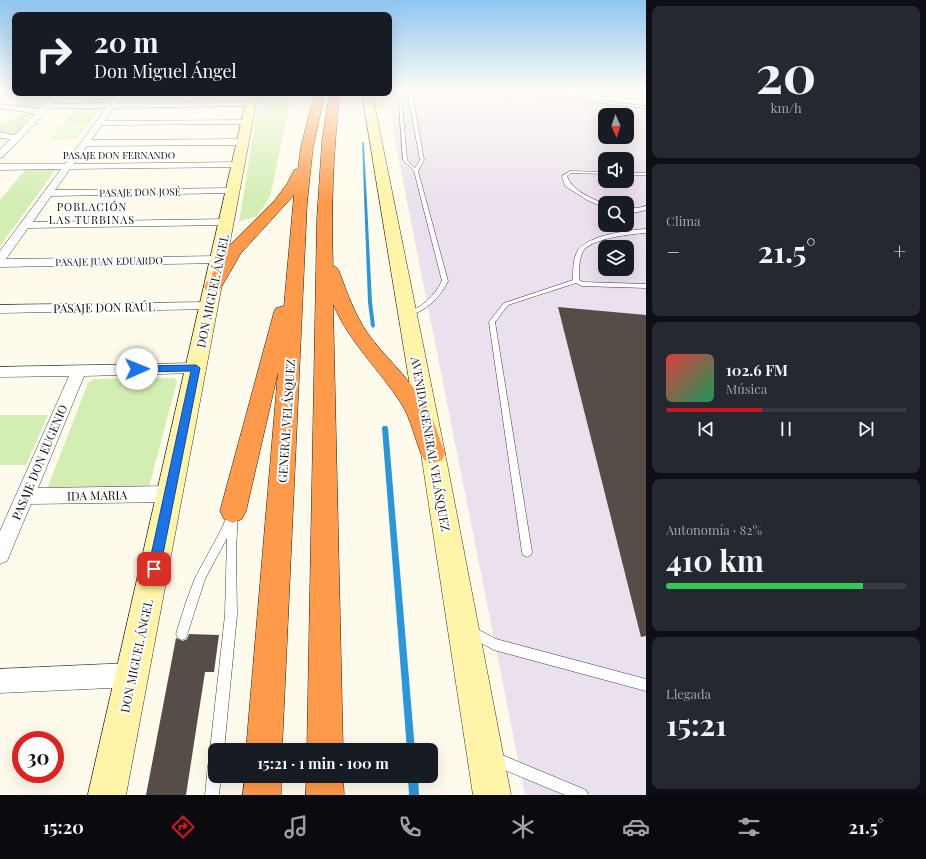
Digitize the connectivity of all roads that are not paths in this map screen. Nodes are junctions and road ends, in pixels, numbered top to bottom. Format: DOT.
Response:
graph roads {
  1 [pos="26,128"];
  2 [pos="95,128"];
  3 [pos="246,128"];
  4 [pos="312,128"];
  5 [pos="329,128"];
  6 [pos="374,128"];
  7 [pos="402,128"];
  8 [pos="416,128"];
  9 [pos="0,135"];
  10 [pos="16,138"];
  11 [pos="243,142"];
  12 [pos="84,143"];
  13 [pos="307,147"];
  14 [pos="0,155"];
  15 [pos="238,165"];
  16 [pos="67,166"];
  17 [pos="0,167"];
  18 [pos="416,171"];
  19 [pos="598,173"];
  20 [pos="634,174"];
  21 [pos="646,174"];
  22 [pos="232,191"];
  23 [pos="48,193"];
  24 [pos="598,203"];
  25 [pos="646,208"];
  26 [pos="634,210"];
  27 [pos="226,222"];
  28 [pos="25,225"];
  29 [pos="646,231"];
  30 [pos="324,256"];
  31 [pos="0,259"];
  32 [pos="218,260"];
  33 [pos="0,263"];
  34 [pos="294,281"];
  35 [pos="576,281"];
  36 [pos="646,286"];
  37 [pos="211,296"];
  38 [pos="0,309"];
  39 [pos="408,314"];
  40 [pos="196,368"];
  41 [pos="79,370"];
  42 [pos="0,372"];
  43 [pos="433,453"];
  44 [pos="170,494"];
  45 [pos="25,496"];
  46 [pos="233,511"];
  47 [pos="527,552"];
  48 [pos="0,554"];
  49 [pos="462,627"];
  50 [pos="182,634"];
  51 [pos="132,675"];
  52 [pos="0,680"];
  53 [pos="646,685"];
  54 [pos="218,743"];
  55 [pos="264,743"];
  56 [pos="325,743"];
  57 [pos="485,755"];
  58 [pos="213,783"];
  59 [pos="263,783"];
  60 [pos="325,783"];
  61 [pos="107,795"];
  62 [pos="212,795"];
  63 [pos="262,795"];
  64 [pos="325,795"];
  65 [pos="492,795"];
  66 [pos="581,795"];
  1 -- 10 [label="street"];
  2 -- 12 [label="street"];
  3 -- 11 [label="main road, DON MIGUEL ÁNGEL"];
  4 -- 13 [label="highway, GENERAL VELÁSQUEZ"];
  5 -- 30 [label="highway"];
  6 -- 39 [label="main road, AVENIDA GENERAL VELÁSQUEZ"];
  7 -- 18 [label="lane"];
  8 -- 18 [label="lane"];
  9 -- 10 [label="street"];
  10 -- 14 [label="street"];
  11 -- 12 [label="street"];
  11 -- 15 [label="main road, DON MIGUEL ÁNGEL"];
  12 -- 16 [label="street"];
  13 -- 34 [label="highway, GENERAL VELÁSQUEZ"];
  13 -- 37 [label="highway"];
  15 -- 16 [label="street, PASAJE DON FERNANDO"];
  15 -- 22 [label="main road, DON MIGUEL ÁNGEL"];
  16 -- 17 [label="street, PASAJE DON FERNANDO"];
  16 -- 23 [label="street"];
  18 -- 39 [label="lane"];
  19 -- 24 [label="lane"];
  20 -- 21 [label="lane"];
  22 -- 23 [label="street, PASAJE DON JOSÉ"];
  22 -- 27 [label="main road, DON MIGUEL ÁNGEL"];
  23 -- 28 [label="street"];
  25 -- 26 [label="lane"];
  27 -- 28 [label="street"];
  27 -- 32 [label="main road, DON MIGUEL ÁNGEL"];
  28 -- 31 [label="street"];
  29 -- 35 [label="lane"];
  30 -- 43 [label="highway"];
  30 -- 56 [label="highway"];
  32 -- 33 [label="street, PASAJE JUAN EDUARDO"];
  32 -- 37 [label="main road, DON MIGUEL ÁNGEL"];
  34 -- 46 [label="highway"];
  34 -- 55 [label="highway, GENERAL VELÁSQUEZ"];
  35 -- 36 [label="lane"];
  35 -- 47 [label="lane"];
  37 -- 38 [label="street, PASAJE DON RAÚL"];
  37 -- 40 [label="main road, DON MIGUEL ÁNGEL"];
  39 -- 43 [label="main road, AVENIDA GENERAL VELÁSQUEZ"];
  40 -- 41 [label="street"];
  40 -- 44 [label="main road, DON MIGUEL ÁNGEL"];
  41 -- 42 [label="street"];
  41 -- 45 [label="street, PASAJE DON EUGENIO"];
  43 -- 49 [label="main road, AVENIDA GENERAL VELÁSQUEZ"];
  44 -- 45 [label="street, IDA MARIA"];
  44 -- 51 [label="main road, DON MIGUEL ÁNGEL"];
  45 -- 48 [label="street, PASAJE DON EUGENIO"];
  46 -- 50 [label="lane"];
  46 -- 54 [label="lane"];
  49 -- 53 [label="lane"];
  49 -- 57 [label="main road, AVENIDA GENERAL VELÁSQUEZ"];
  51 -- 52 [label="street"];
  51 -- 61 [label="main road, DON MIGUEL ÁNGEL"];
  57 -- 65 [label="main road, AVENIDA GENERAL VELÁSQUEZ"];
  57 -- 66 [label="lane"];
  58 -- 62 [label="lane"];
  59 -- 63 [label="highway"];
  60 -- 64 [label="highway"];
}
